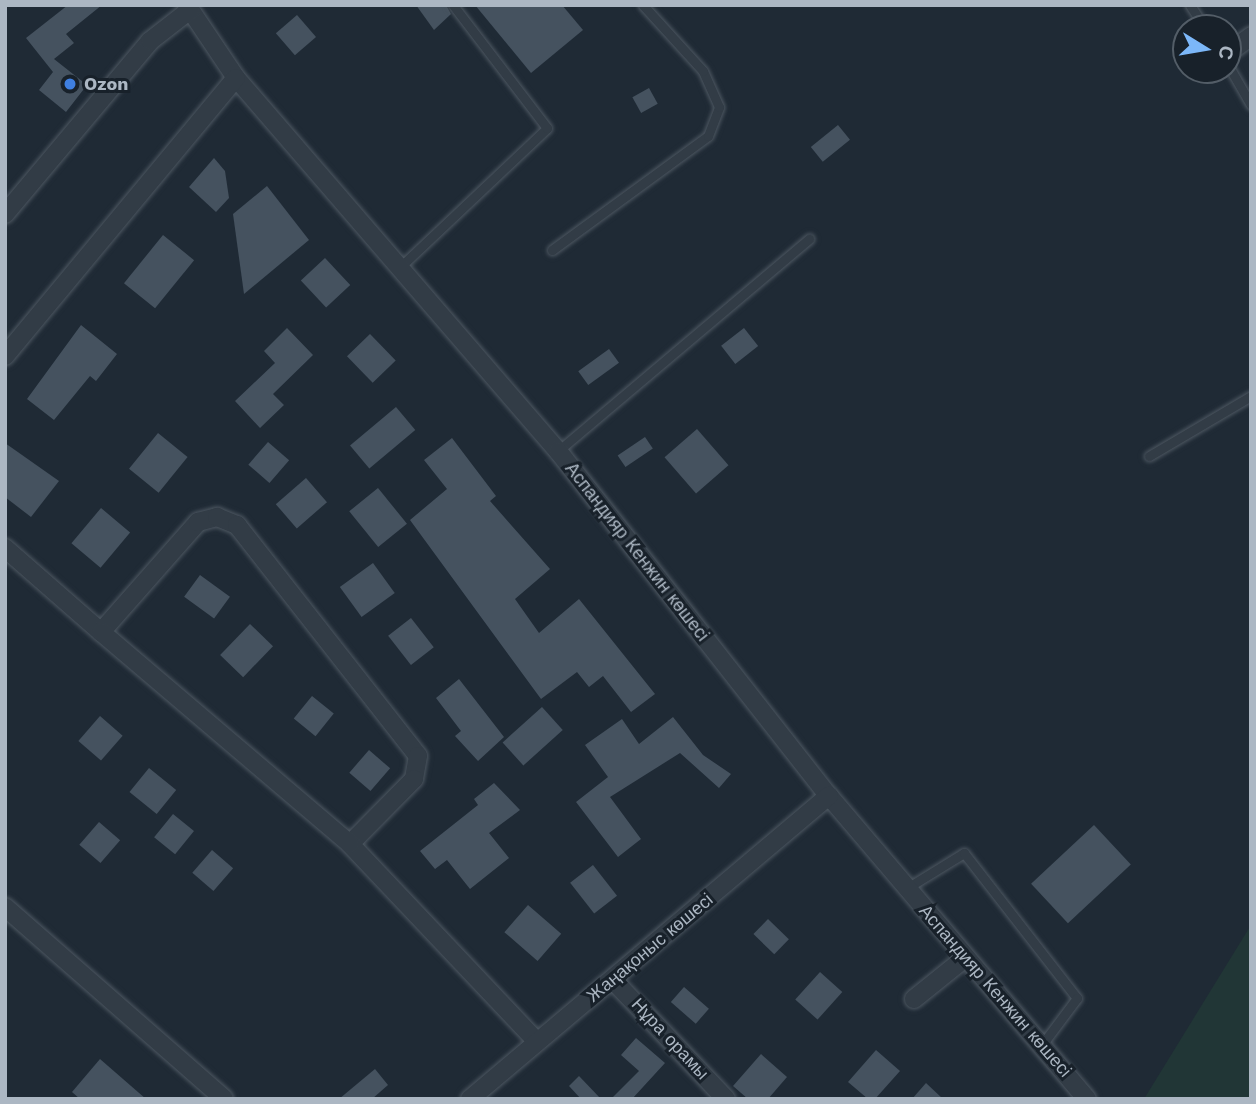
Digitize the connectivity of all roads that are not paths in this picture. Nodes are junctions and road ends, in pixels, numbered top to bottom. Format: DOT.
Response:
graph roads {
  1 [pos="453,5"];
  2 [pos="643,5"];
  3 [pos="188,8"];
  4 [pos="236,78"];
  5 [pos="1239,84"];
  6 [pos="1251,105"];
  7 [pos="5,214"];
  8 [pos="809,239"];
  9 [pos="552,250"];
  10 [pos="397,270"];
  11 [pos="5,356"];
  12 [pos="1251,396"];
  13 [pos="558,451"];
  14 [pos="1149,456"];
  15 [pos="5,548"];
  16 [pos="101,632"];
  17 [pos="829,796"];
  18 [pos="350,844"];
  19 [pos="906,888"];
  20 [pos="5,907"];
  21 [pos="965,958"];
  22 [pos="613,980"];
  23 [pos="914,999"];
  24 [pos="537,1042"];
  25 [pos="1041,1046"];
  26 [pos="224,1099"];
  27 [pos="470,1099"];
  28 [pos="726,1099"];
  29 [pos="1087,1099"];
  1 -- 10 [label="lane"];
  2 -- 9 [label="lane"];
  3 -- 4 [label="street, Аспандияр Кенжин көшесі"];
  3 -- 7 [label="street"];
  4 -- 10 [label="street, Аспандияр Кенжин көшесі"];
  4 -- 11 [label="street"];
  5 -- 6 [label="lane"];
  8 -- 13 [label="lane"];
  10 -- 13 [label="street, Аспандияр Кенжин көшесі"];
  12 -- 14 [label="lane"];
  13 -- 17 [label="street, Аспандияр Кенжин көшесі"];
  15 -- 16 [label="street"];
  16 -- 18 [label="street"];
  16 -- 18 [label="street"];
  17 -- 19 [label="street, Аспандияр Кенжин көшесі"];
  17 -- 22 [label="street, Жаңақоныс көшесі"];
  18 -- 24 [label="street"];
  19 -- 21 [label="street, Аспандияр Кенжин көшесі"];
  19 -- 25 [label="lane"];
  20 -- 26 [label="street"];
  21 -- 23 [label="street"];
  21 -- 25 [label="street, Аспандияр Кенжин көшесі"];
  22 -- 24 [label="street, Жаңақоныс көшесі"];
  22 -- 28 [label="street, Нұра орамы"];
  24 -- 27 [label="street, Жаңақоныс көшесі"];
  25 -- 29 [label="street, Аспандияр Кенжин көшесі"];
}
